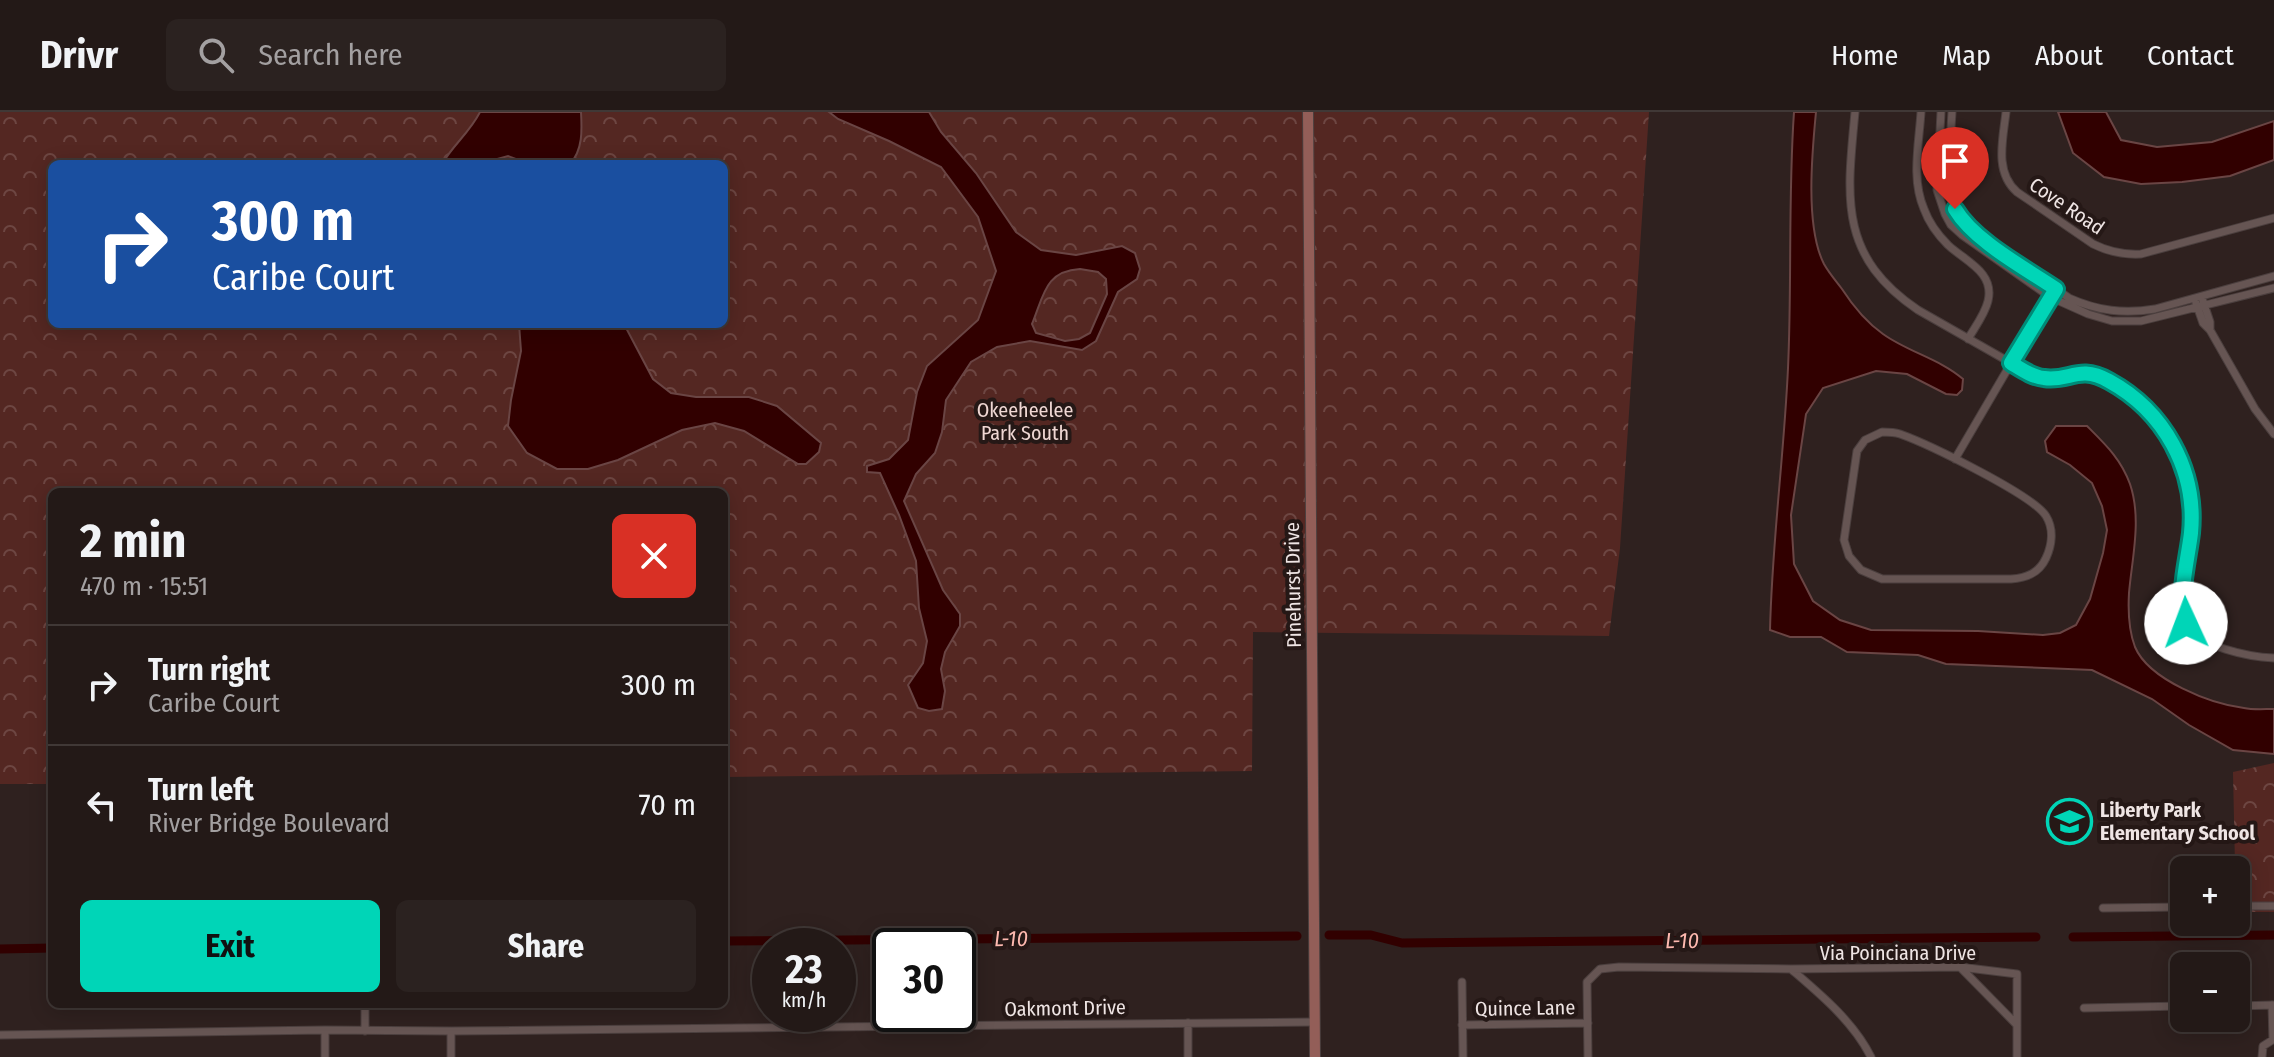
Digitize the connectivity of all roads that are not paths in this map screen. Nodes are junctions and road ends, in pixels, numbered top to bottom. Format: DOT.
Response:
graph roads {
  1 [pos="1308,112"];
  2 [pos="1855,112"];
  3 [pos="1921,112"];
  4 [pos="1941,112"];
  5 [pos="1952,112"];
  6 [pos="2006,112"];
  7 [pos="2274,218"];
  8 [pos="2274,276"];
  9 [pos="2274,288"];
  10 [pos="2053,293"];
  11 [pos="2199,301"];
  12 [pos="1968,339"];
  13 [pos="2011,363"];
  14 [pos="2274,434"];
  15 [pos="1955,459"];
  16 [pos="2274,658"];
  17 [pos="2250,906"];
  18 [pos="2274,906"];
  19 [pos="2170,907"];
  20 [pos="2103,908"];
  21 [pos="1960,967"];
  22 [pos="1791,969"];
  23 [pos="1462,982"];
  24 [pos="2273,1005"];
  25 [pos="2170,1006"];
  26 [pos="2250,1006"];
  27 [pos="365,1008"];
  28 [pos="2084,1008"];
  29 [pos="1314,1022"];
  30 [pos="1188,1023"];
  31 [pos="1588,1023"];
  32 [pos="1462,1025"];
  33 [pos="2018,1026"];
  34 [pos="325,1030"];
  35 [pos="365,1031"];
  36 [pos="451,1031"];
  37 [pos="0,1035"];
  38 [pos="2274,1040"];
  39 [pos="325,1057"];
  40 [pos="451,1057"];
  41 [pos="1188,1057"];
  42 [pos="1315,1057"];
  43 [pos="1463,1057"];
  44 [pos="1588,1057"];
  45 [pos="1871,1057"];
  46 [pos="2017,1057"];
  47 [pos="2262,1057"];
  1 -- 29 [label="street, Pinehurst Drive"];
  2 -- 12 [label="street"];
  3 -- 12 [label="street"];
  4 -- 10 [label="street"];
  5 -- 10 [label="street"];
  6 -- 7 [label="street, Cove Road"];
  8 -- 11 [label="street"];
  9 -- 11 [label="street"];
  10 -- 11 [label="street"];
  10 -- 13 [label="street"];
  11 -- 14 [label="street"];
  12 -- 13 [label="street"];
  13 -- 15 [label="street"];
  13 -- 16 [label="street"];
  15 -- 15 [label="street"];
  17 -- 18 [label="street"];
  19 -- 20 [label="street"];
  21 -- 22 [label="street, Via Poinciana Drive"];
  21 -- 33 [label="street"];
  21 -- 33 [label="street, Via Poinciana Drive"];
  22 -- 31 [label="street, Via Poinciana Drive"];
  22 -- 45 [label="street, Via Poinciana Drive"];
  23 -- 32 [label="street"];
  24 -- 26 [label="street"];
  24 -- 38 [label="street"];
  25 -- 28 [label="street"];
  27 -- 35 [label="street"];
  29 -- 30 [label="street, Oakmont Drive"];
  29 -- 42 [label="street, Pinehurst Drive"];
  30 -- 36 [label="street, Oakmont Drive"];
  30 -- 41 [label="street"];
  31 -- 32 [label="street, Quince Lane"];
  31 -- 44 [label="street, Via Poinciana Drive"];
  32 -- 43 [label="street"];
  33 -- 46 [label="street, Via Poinciana Drive"];
  34 -- 35 [label="street, Oakmont Drive"];
  34 -- 37 [label="street, Oakmont Drive"];
  34 -- 39 [label="street"];
  35 -- 36 [label="street, Oakmont Drive"];
  36 -- 40 [label="street"];
  38 -- 47 [label="street"];
}
